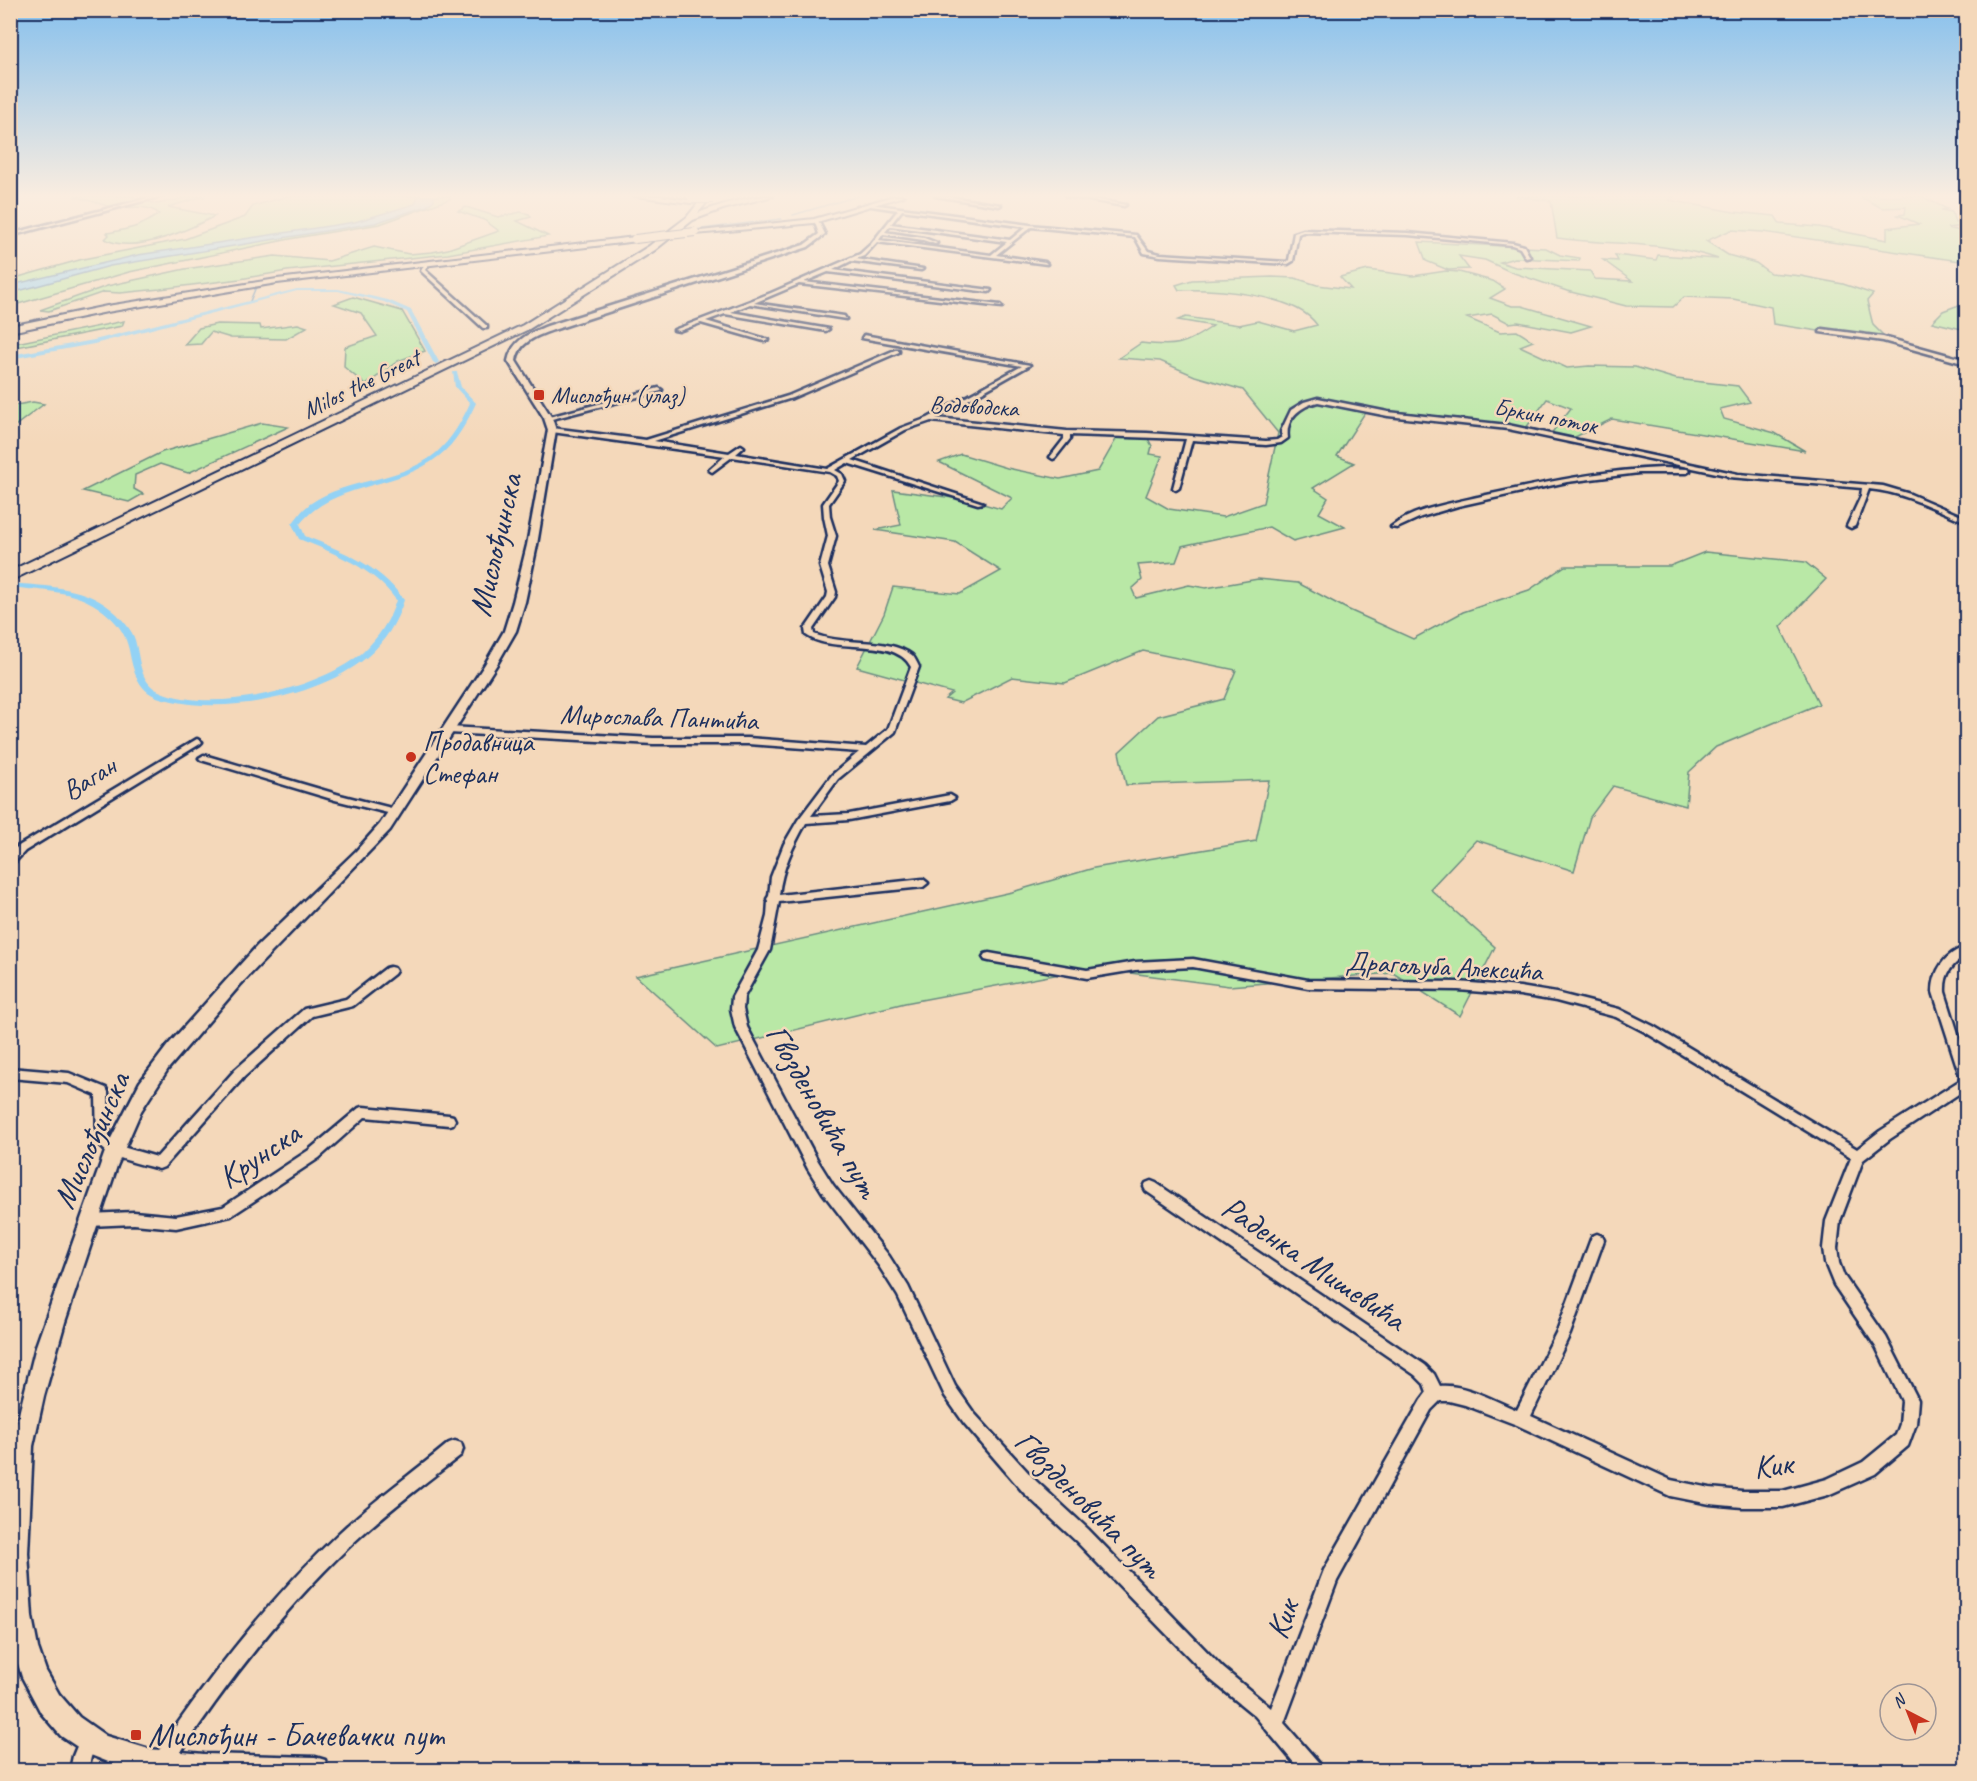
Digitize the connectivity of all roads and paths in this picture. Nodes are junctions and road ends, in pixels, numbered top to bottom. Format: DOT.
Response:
graph roads {
  1 [pos="301,279"];
  2 [pos="437,279"];
  3 [pos="595,279"];
  4 [pos="605,279"];
  5 [pos="705,279"];
  6 [pos="806,279"];
  7 [pos="896,279"];
  8 [pos="798,283"];
  9 [pos="989,291"];
  10 [pos="748,303"];
  11 [pos="1000,306"];
  12 [pos="724,312"];
  13 [pos="843,318"];
  14 [pos="700,321"];
  15 [pos="485,327"];
  16 [pos="10,329"];
  17 [pos="826,329"];
  18 [pos="677,330"];
  19 [pos="1822,332"];
  20 [pos="864,337"];
  21 [pos="766,340"];
  22 [pos="897,351"];
  23 [pos="1966,362"];
  24 [pos="659,390"];
  25 [pos="1348,406"];
  26 [pos="930,419"];
  27 [pos="550,424"];
  28 [pos="1067,434"];
  29 [pos="1190,438"];
  30 [pos="646,442"];
  31 [pos="741,447"];
  32 [pos="729,455"];
  33 [pos="1053,457"];
  34 [pos="847,461"];
  35 [pos="712,470"];
  36 [pos="831,470"];
  37 [pos="1736,475"];
  38 [pos="1866,486"];
  39 [pos="1176,488"];
  40 [pos="980,503"];
  41 [pos="1966,520"];
  42 [pos="1395,526"];
  43 [pos="1851,526"];
  44 [pos="10,568"];
  45 [pos="10,577"];
  46 [pos="449,730"];
  47 [pos="197,741"];
  48 [pos="867,750"];
  49 [pos="204,758"];
  50 [pos="950,798"];
  51 [pos="396,812"];
  52 [pos="803,820"];
  53 [pos="10,861"];
  54 [pos="923,883"];
  55 [pos="772,899"];
  56 [pos="1966,951"];
  57 [pos="989,957"];
  58 [pos="390,971"];
  59 [pos="10,1073"];
  60 [pos="449,1120"];
  61 [pos="115,1150"];
  62 [pos="1858,1156"];
  63 [pos="1151,1187"];
  64 [pos="89,1220"];
  65 [pos="1597,1240"];
  66 [pos="1436,1394"];
  67 [pos="1521,1419"];
  68 [pos="455,1449"];
  69 [pos="1275,1724"];
  70 [pos="89,1740"];
  71 [pos="161,1763"];
  72 [pos="79,1770"];
  73 [pos="315,1770"];
  74 [pos="1312,1770"];
  1 -- 16 [label="main road"];
  2 -- 15 [label="street"];
  3 -- 44 [label="highway, Milos the Great"];
  4 -- 45 [label="highway, Milos the Great"];
  5 -- 27 [label="main road"];
  6 -- 8 [label="street"];
  7 -- 9 [label="street"];
  8 -- 10 [label="street"];
  8 -- 11 [label="street"];
  10 -- 12 [label="street"];
  10 -- 13 [label="street"];
  12 -- 14 [label="street"];
  12 -- 17 [label="street"];
  14 -- 18 [label="street"];
  14 -- 21 [label="street"];
  19 -- 23 [label="street"];
  20 -- 26 [label="street"];
  22 -- 30 [label="street"];
  24 -- 27 [label="street"];
  25 -- 29 [label="street, Водоводска"];
  25 -- 37 [label="street, Бркин поток"];
  26 -- 28 [label="street, Водоводска"];
  26 -- 34 [label="street, Водоводска"];
  27 -- 30 [label="street"];
  27 -- 46 [label="main road, Мислођинска"];
  28 -- 29 [label="street, Водоводска"];
  28 -- 33 [label="street"];
  29 -- 39 [label="street"];
  30 -- 32 [label="street"];
  31 -- 32 [label="street"];
  32 -- 35 [label="street"];
  32 -- 36 [label="street"];
  34 -- 36 [label="street, Водоводска"];
  34 -- 40 [label="street"];
  36 -- 48 [label="street, Гвозденовића пут"];
  37 -- 38 [label="street, Бркин поток"];
  37 -- 42 [label="street, Бркин поток"];
  38 -- 41 [label="street, Бркин поток"];
  38 -- 43 [label="street"];
  46 -- 48 [label="street, Мирослава Пантића"];
  46 -- 51 [label="main road, Мислођинска"];
  47 -- 53 [label="street, Ваган"];
  48 -- 52 [label="street, Гвозденовића пут"];
  49 -- 51 [label="street"];
  50 -- 52 [label="street"];
  51 -- 61 [label="main road, Мислођинска"];
  52 -- 55 [label="street, Гвозденовића пут"];
  54 -- 55 [label="street"];
  55 -- 69 [label="street, Гвозденовића пут"];
  56 -- 62 [label="street"];
  57 -- 62 [label="street, Драгољуба Алексића"];
  58 -- 61 [label="street"];
  59 -- 61 [label="street"];
  60 -- 64 [label="street, Крунска"];
  61 -- 64 [label="main road, Мислођинска"];
  62 -- 67 [label="street, Кик"];
  63 -- 66 [label="street, Раденка Мишевића"];
  64 -- 70 [label="main road, Мислођинска"];
  65 -- 67 [label="street"];
  66 -- 67 [label="street, Кик"];
  66 -- 69 [label="street, Кик"];
  68 -- 71 [label="street"];
  69 -- 74 [label="street, Гвозденовића пут"];
  70 -- 71 [label="main road, Мислођинска"];
  70 -- 72 [label="street"];
  71 -- 73 [label="main road, Мислођинска"];
}
